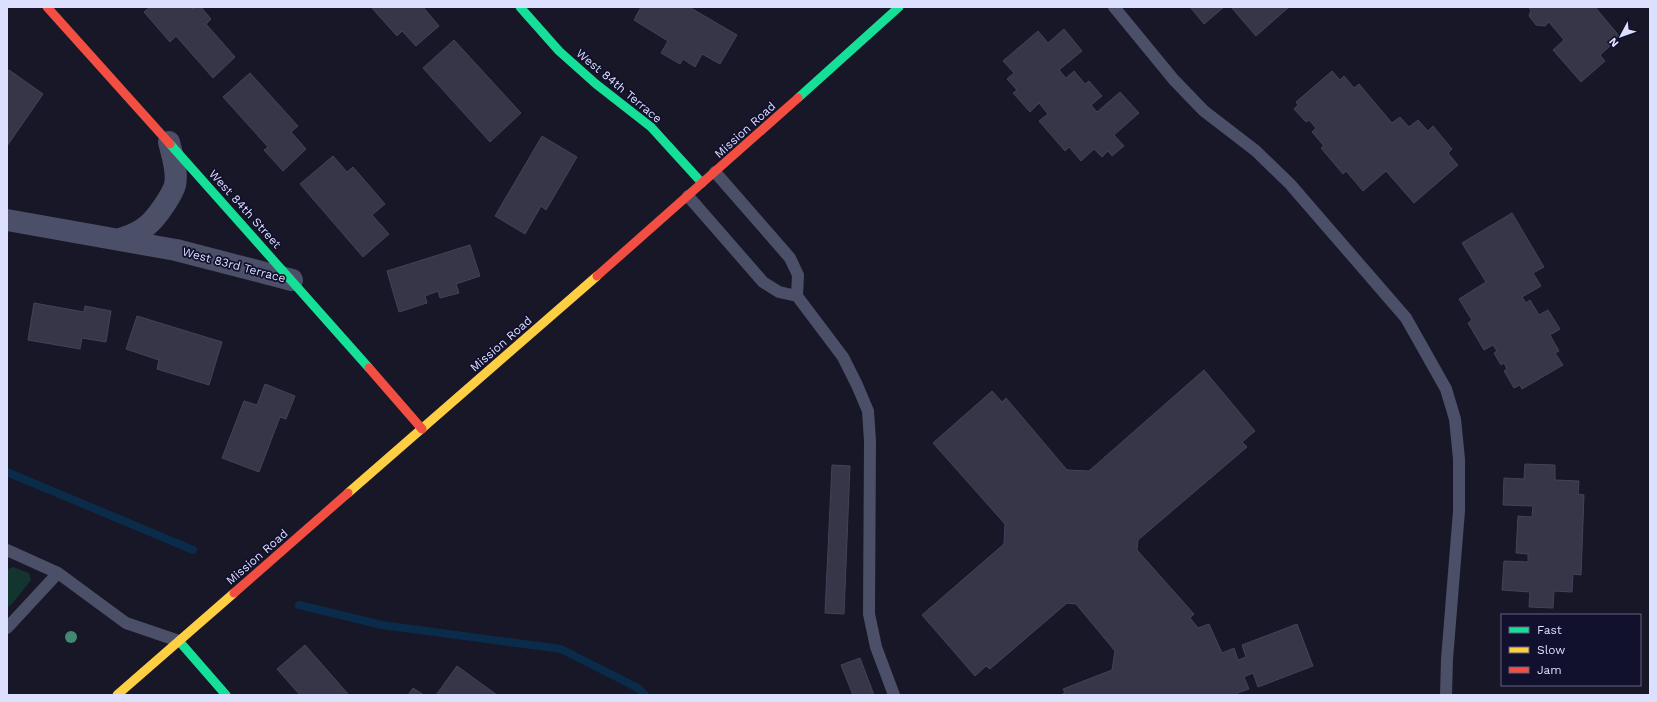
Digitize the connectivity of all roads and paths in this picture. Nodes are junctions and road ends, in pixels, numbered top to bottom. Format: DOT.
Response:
graph roads {
  1 [pos="47,7"];
  2 [pos="520,7"];
  3 [pos="899,7"];
  4 [pos="1114,7"];
  5 [pos="169,142"];
  6 [pos="715,172"];
  7 [pos="702,183"];
  8 [pos="172,194"];
  9 [pos="216,195"];
  10 [pos="688,196"];
  11 [pos="157,217"];
  12 [pos="7,220"];
  13 [pos="120,239"];
  14 [pos="176,250"];
  15 [pos="292,280"];
  16 [pos="797,296"];
  17 [pos="422,429"];
  18 [pos="7,550"];
  19 [pos="58,573"];
  20 [pos="7,628"];
  21 [pos="179,641"];
  22 [pos="117,695"];
  23 [pos="226,695"];
  24 [pos="894,695"];
  25 [pos="1446,695"];
  1 -- 5 [label="main road, West 84th Street"];
  2 -- 7 [label="main road, West 84th Terrace"];
  3 -- 6 [label="main road, Mission Road"];
  4 -- 25 [label="lane"];
  5 -- 8 [label="street, West 83rd Terrace"];
  5 -- 9 [label="main road, West 84th Street"];
  6 -- 7 [label="main road, Mission Road"];
  6 -- 16 [label="lane"];
  7 -- 10 [label="main road, Mission Road"];
  8 -- 9 [label="street"];
  8 -- 11 [label="street, West 83rd Terrace"];
  9 -- 15 [label="main road, West 84th Street"];
  10 -- 16 [label="lane"];
  10 -- 17 [label="main road, Mission Road"];
  11 -- 13 [label="street, West 83rd Terrace"];
  11 -- 14 [label="street, West 83rd Terrace"];
  12 -- 13 [label="street, West 83rd Terrace"];
  13 -- 14 [label="street, West 83rd Terrace"];
  14 -- 15 [label="street, West 83rd Terrace"];
  15 -- 17 [label="main road, West 84th Street"];
  16 -- 24 [label="lane"];
  17 -- 21 [label="main road, Mission Road"];
  18 -- 19 [label="lane"];
  19 -- 20 [label="lane"];
  19 -- 21 [label="lane"];
  21 -- 22 [label="main road, Mission Road"];
  21 -- 23 [label="main road"];
}
